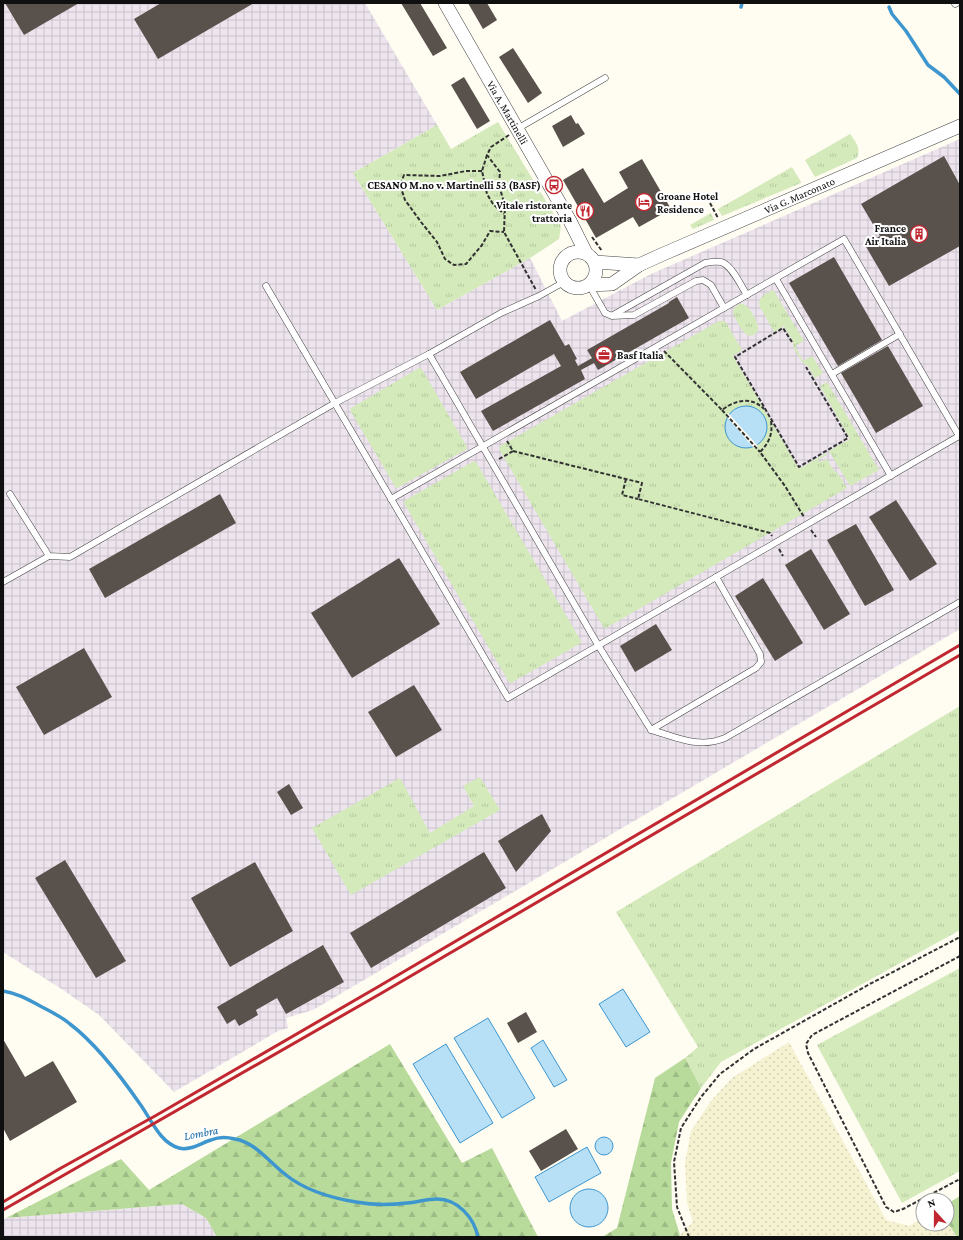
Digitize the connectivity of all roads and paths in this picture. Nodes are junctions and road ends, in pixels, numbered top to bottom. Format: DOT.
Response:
graph roads {
  1 [pos="445,3"];
  2 [pos="605,78"];
  3 [pos="960,126"];
  4 [pos="517,129"];
  5 [pos="488,155"];
  6 [pos="482,171"];
  7 [pos="504,214"];
  8 [pos="570,221"];
  9 [pos="504,232"];
  10 [pos="591,235"];
  11 [pos="570,253"];
  12 [pos="595,256"];
  13 [pos="639,265"];
  14 [pos="776,279"];
  15 [pos="564,282"];
  16 [pos="589,285"];
  17 [pos="266,286"];
  18 [pos="747,295"];
  19 [pos="539,296"];
  20 [pos="724,308"];
  21 [pos="612,316"];
  22 [pos="900,334"];
  23 [pos="792,342"];
  24 [pos="659,345"];
  25 [pos="429,354"];
  26 [pos="806,367"];
  27 [pos="832,374"];
  28 [pos="335,403"];
  29 [pos="722,410"];
  30 [pos="768,413"];
  31 [pos="503,434"];
  32 [pos="960,436"];
  33 [pos="483,446"];
  34 [pos="513,451"];
  35 [pos="760,452"];
  36 [pos="494,462"];
  37 [pos="891,476"];
  38 [pos="626,479"];
  39 [pos="10,494"];
  40 [pos="391,499"];
  41 [pos="638,499"];
  42 [pos="808,524"];
  43 [pos="816,537"];
  44 [pos="775,543"];
  45 [pos="49,556"];
  46 [pos="783,556"];
  47 [pos="716,578"];
  48 [pos="3,582"];
  49 [pos="960,602"];
  50 [pos="598,645"];
  51 [pos="651,730"];
  52 [pos="960,937"];
  53 [pos="960,956"];
  54 [pos="960,1179"];
  55 [pos="690,1237"];
  1 -- 4 [label="street, Via A. Martinelli"];
  2 -- 4 [label="lane"];
  3 -- 13 [label="street, Via G. Marconato"];
  4 -- 5 [label="path"];
  4 -- 8 [label="street, Via A. Martinelli"];
  5 -- 6 [label="path"];
  5 -- 7 [label="path"];
  6 -- 7 [label="path"];
  6 -- 9 [label="path"];
  7 -- 9 [label="path"];
  8 -- 11 [label="street, Via A. Martinelli"];
  8 -- 12 [label="street, Via A. Martinelli"];
  9 -- 19 [label="path"];
  10 -- 12 [label="path"];
  11 -- 12 [label="street"];
  11 -- 15 [label="street"];
  12 -- 13 [label="street, Via G. Marconato"];
  12 -- 16 [label="street"];
  13 -- 16 [label="street, Via G. Marconato"];
  14 -- 18 [label="lane"];
  14 -- 22 [label="lane"];
  14 -- 27 [label="lane"];
  15 -- 16 [label="street"];
  15 -- 19 [label="lane"];
  16 -- 21 [label="lane"];
  17 -- 28 [label="lane"];
  18 -- 20 [label="lane"];
  18 -- 21 [label="lane"];
  19 -- 25 [label="lane"];
  20 -- 21 [label="lane"];
  20 -- 24 [label="lane"];
  22 -- 27 [label="lane"];
  22 -- 32 [label="lane"];
  23 -- 30 [label="path"];
  24 -- 29 [label="path"];
  24 -- 31 [label="lane"];
  25 -- 28 [label="lane"];
  25 -- 33 [label="lane"];
  26 -- 30 [label="path"];
  27 -- 37 [label="lane"];
  28 -- 40 [label="lane"];
  28 -- 45 [label="lane"];
  29 -- 30 [label="path"];
  29 -- 35 [label="path"];
  30 -- 35 [label="path"];
  31 -- 33 [label="lane"];
  31 -- 34 [label="path"];
  32 -- 37 [label="lane"];
  33 -- 40 [label="lane"];
  33 -- 50 [label="lane"];
  34 -- 36 [label="path"];
  34 -- 38 [label="path"];
  35 -- 42 [label="path"];
  37 -- 42 [label="lane"];
  38 -- 41 [label="path"];
  38 -- 41 [label="path"];
  39 -- 45 [label="lane"];
  40 -- 50 [label="lane"];
  41 -- 44 [label="path"];
  42 -- 43 [label="path"];
  42 -- 44 [label="lane"];
  44 -- 46 [label="path"];
  44 -- 47 [label="lane"];
  45 -- 48 [label="lane"];
  47 -- 50 [label="lane"];
  47 -- 51 [label="lane"];
  49 -- 51 [label="lane"];
  50 -- 51 [label="lane"];
  52 -- 55 [label="path"];
  53 -- 54 [label="path"];
}
